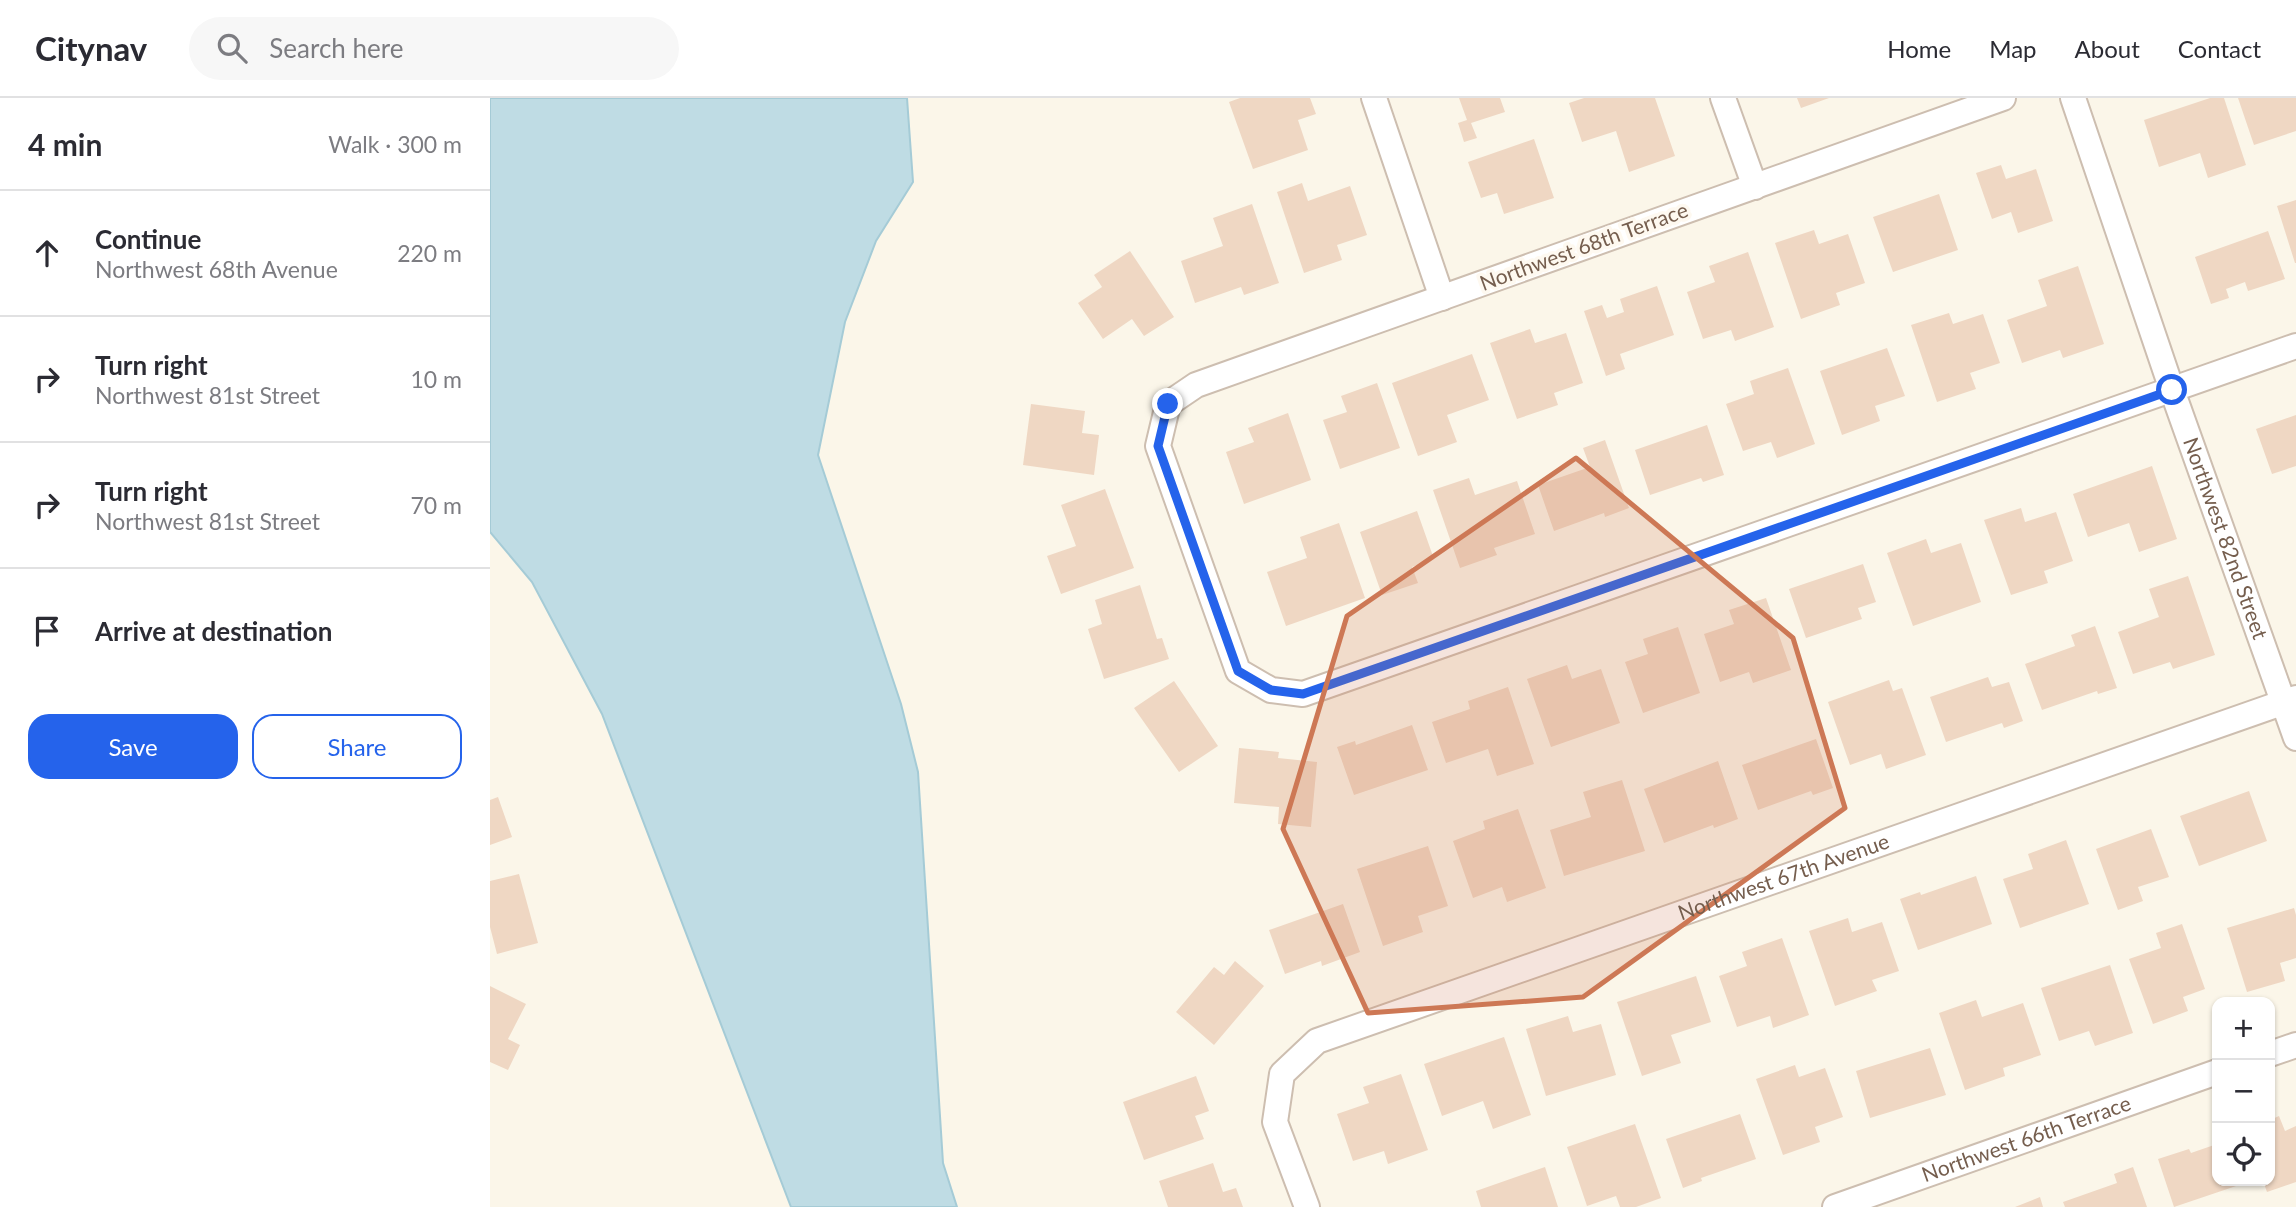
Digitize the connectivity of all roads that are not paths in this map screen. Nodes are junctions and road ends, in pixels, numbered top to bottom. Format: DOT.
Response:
graph roads {
  1 [pos="1374,98"];
  2 [pos="1723,98"];
  3 [pos="2003,98"];
  4 [pos="2073,98"];
  5 [pos="1755,187"];
  6 [pos="1442,298"];
  7 [pos="2296,346"];
  8 [pos="2172,390"];
  9 [pos="2290,700"];
  10 [pos="2296,738"];
  11 [pos="2296,1045"];
  12 [pos="2275,1052"];
  13 [pos="2212,1074"];
  14 [pos="1307,1207"];
  15 [pos="1835,1207"];
  1 -- 6 [label="street"];
  2 -- 5 [label="street"];
  3 -- 5 [label="street, Northwest 68th Terrace"];
  4 -- 8 [label="street, Northwest 82nd Street"];
  5 -- 6 [label="street, Northwest 68th Terrace"];
  6 -- 8 [label="street, Northwest 68th Terrace"];
  7 -- 8 [label="street"];
  8 -- 9 [label="street, Northwest 82nd Street"];
  9 -- 10 [label="street, Northwest 82nd Street"];
  9 -- 14 [label="street, Northwest 67th Avenue"];
  11 -- 12 [label="street"];
  13 -- 15 [label="street, Northwest 66th Terrace"];
}
